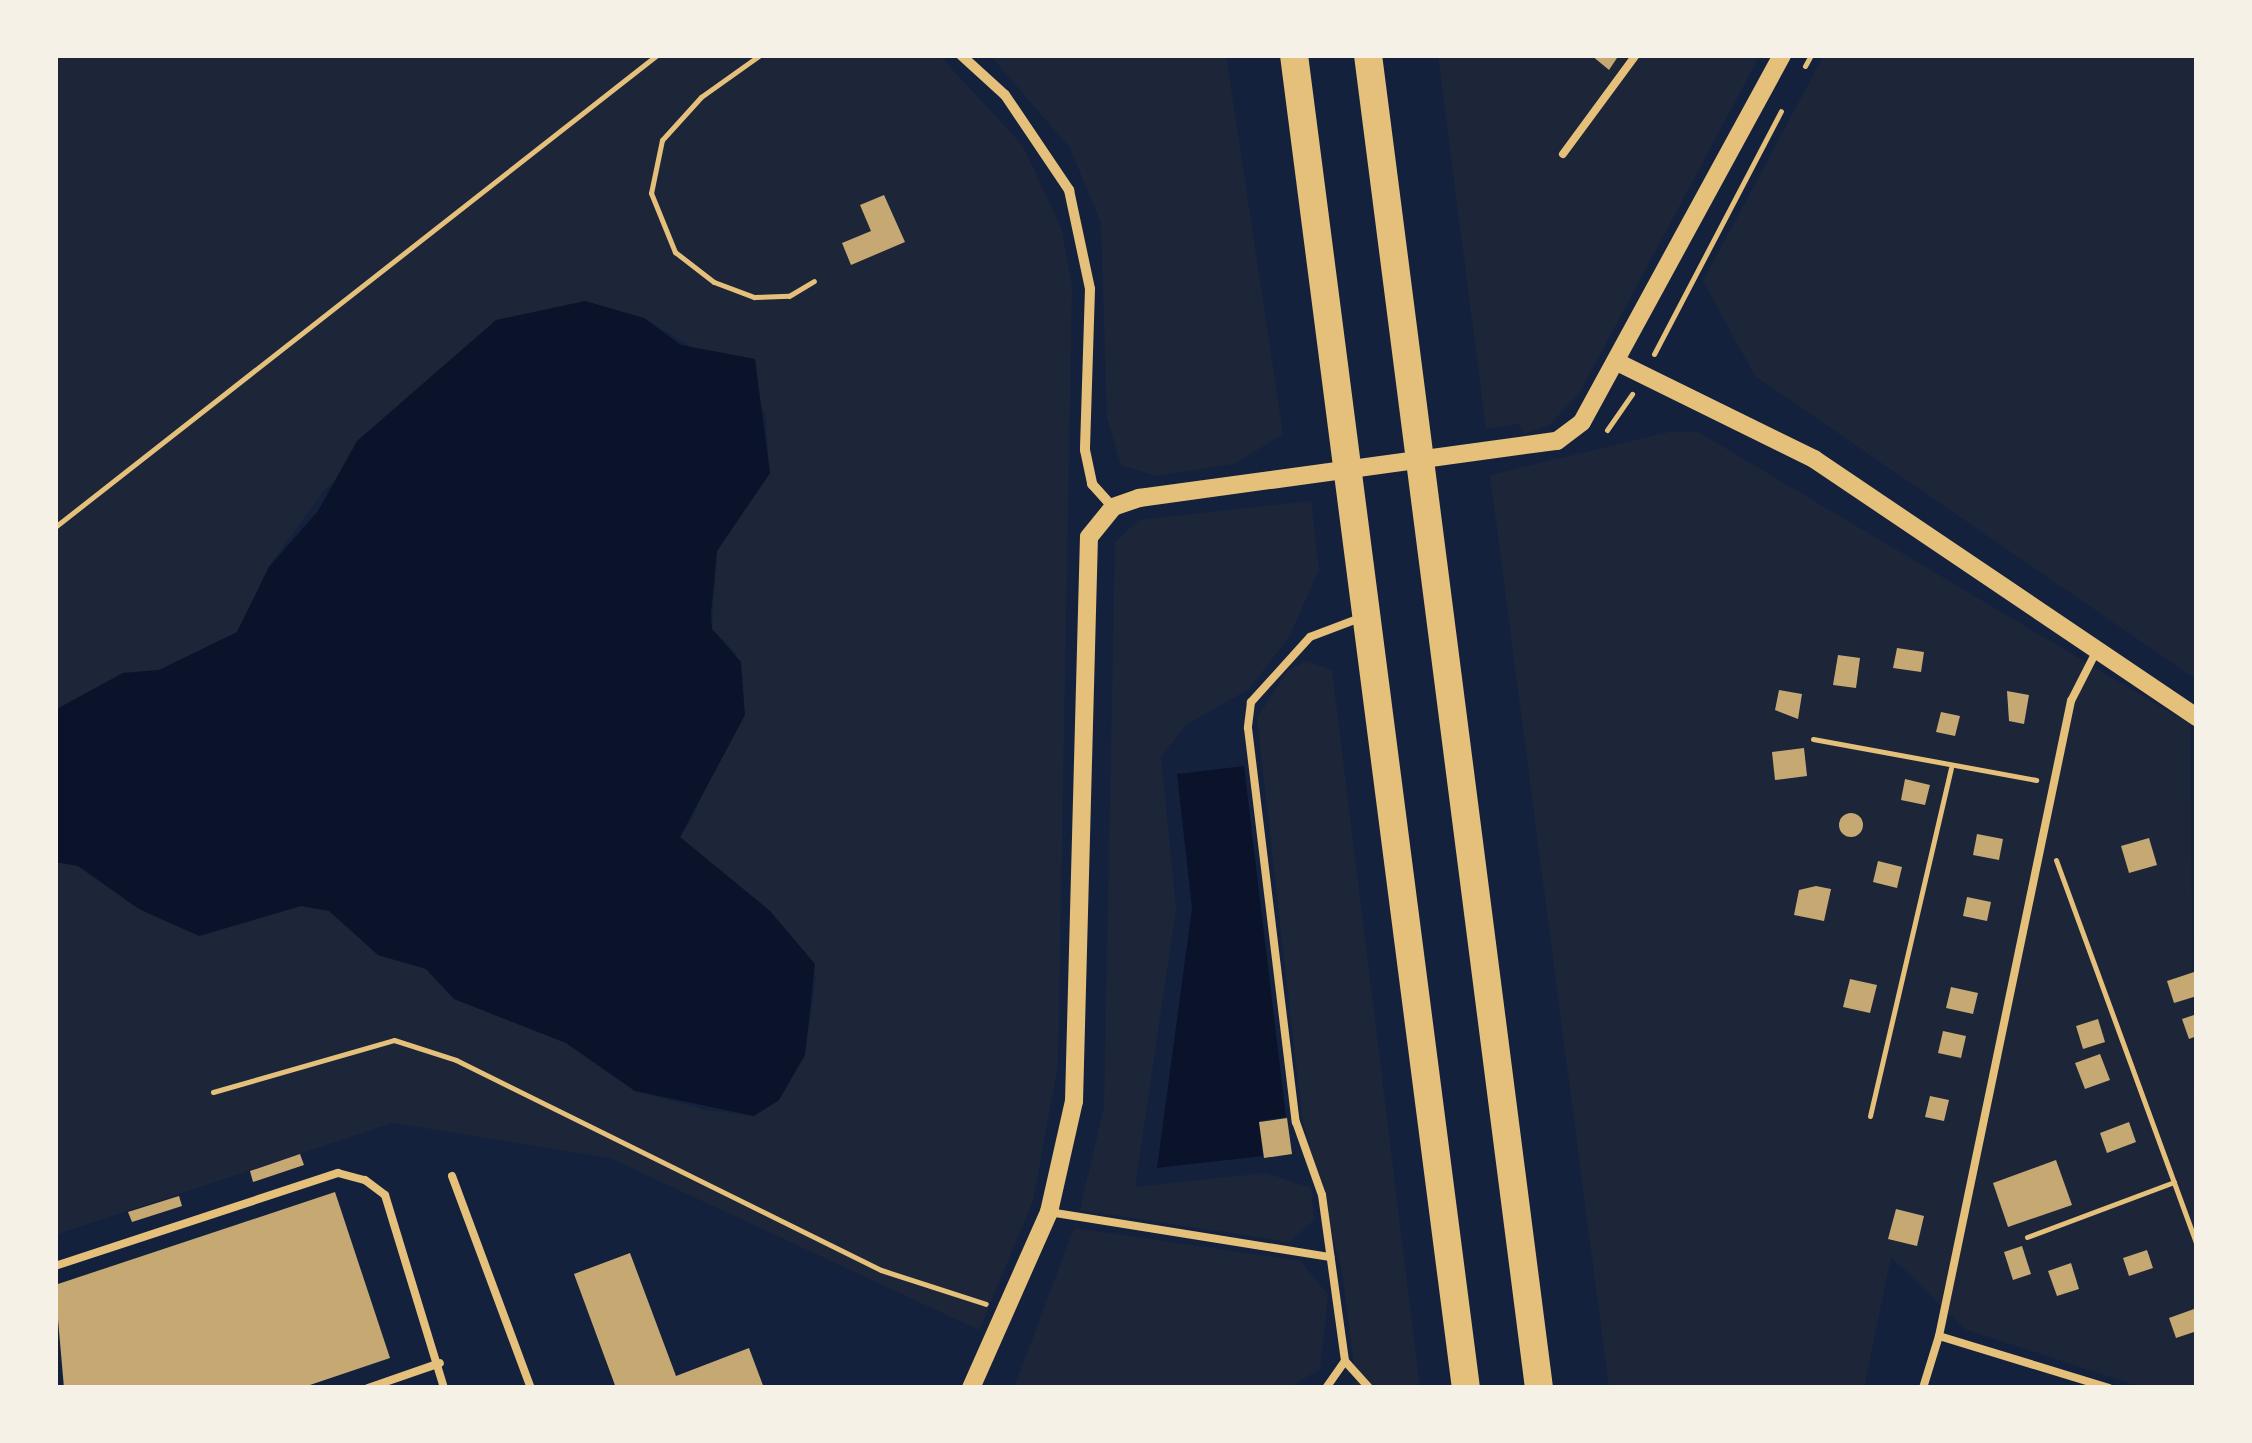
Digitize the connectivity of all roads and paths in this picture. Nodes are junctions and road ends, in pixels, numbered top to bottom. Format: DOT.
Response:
graph roads {
  1 [pos="657,55"];
  2 [pos="760,55"];
  3 [pos="961,55"];
  4 [pos="1294,55"];
  5 [pos="1368,55"];
  6 [pos="1636,55"];
  7 [pos="1782,55"];
  8 [pos="1811,55"];
  9 [pos="1802,72"];
  10 [pos="1784,106"];
  11 [pos="1563,154"];
  12 [pos="814,281"];
  13 [pos="1684,292"];
  14 [pos="1617,362"];
  15 [pos="1113,507"];
  16 [pos="55,527"];
  17 [pos="1366,615"];
  18 [pos="2099,646"];
  19 [pos="2197,717"];
  20 [pos="1813,740"];
  21 [pos="1951,768"];
  22 [pos="2054,783"];
  23 [pos="2041,842"];
  24 [pos="213,1092"];
  25 [pos="1870,1116"];
  26 [pos="452,1176"];
  27 [pos="2174,1182"];
  28 [pos="1048,1212"];
  29 [pos="2027,1237"];
  30 [pos="2197,1245"];
  31 [pos="1330,1257"];
  32 [pos="55,1266"];
  33 [pos="1008,1309"];
  34 [pos="1939,1336"];
  35 [pos="1344,1361"];
  36 [pos="440,1364"];
  37 [pos="368,1388"];
  38 [pos="444,1388"];
  39 [pos="531,1388"];
  40 [pos="971,1388"];
  41 [pos="1326,1388"];
  42 [pos="1369,1388"];
  43 [pos="1466,1388"];
  44 [pos="1539,1388"];
  45 [pos="1923,1388"];
  46 [pos="2109,1388"];
  1 -- 16 [label="path"];
  2 -- 12 [label="path"];
  3 -- 15 [label="street"];
  4 -- 17 [label="highway"];
  5 -- 44 [label="highway"];
  6 -- 11 [label="lane"];
  7 -- 14 [label="street"];
  8 -- 9 [label="path"];
  10 -- 13 [label="path"];
  14 -- 15 [label="street"];
  14 -- 18 [label="street"];
  15 -- 28 [label="street"];
  17 -- 31 [label="lane"];
  17 -- 43 [label="highway"];
  18 -- 19 [label="street"];
  18 -- 22 [label="lane"];
  20 -- 21 [label="path"];
  21 -- 22 [label="path"];
  21 -- 25 [label="path"];
  22 -- 23 [label="lane"];
  23 -- 27 [label="path"];
  23 -- 34 [label="lane"];
  24 -- 33 [label="path"];
  26 -- 39 [label="lane"];
  27 -- 29 [label="path"];
  27 -- 30 [label="path"];
  28 -- 31 [label="lane"];
  28 -- 33 [label="street"];
  31 -- 35 [label="lane"];
  32 -- 36 [label="lane"];
  33 -- 40 [label="street"];
  34 -- 45 [label="lane"];
  34 -- 46 [label="lane"];
  35 -- 41 [label="lane"];
  35 -- 42 [label="lane"];
  36 -- 37 [label="lane"];
  36 -- 38 [label="lane"];
}
